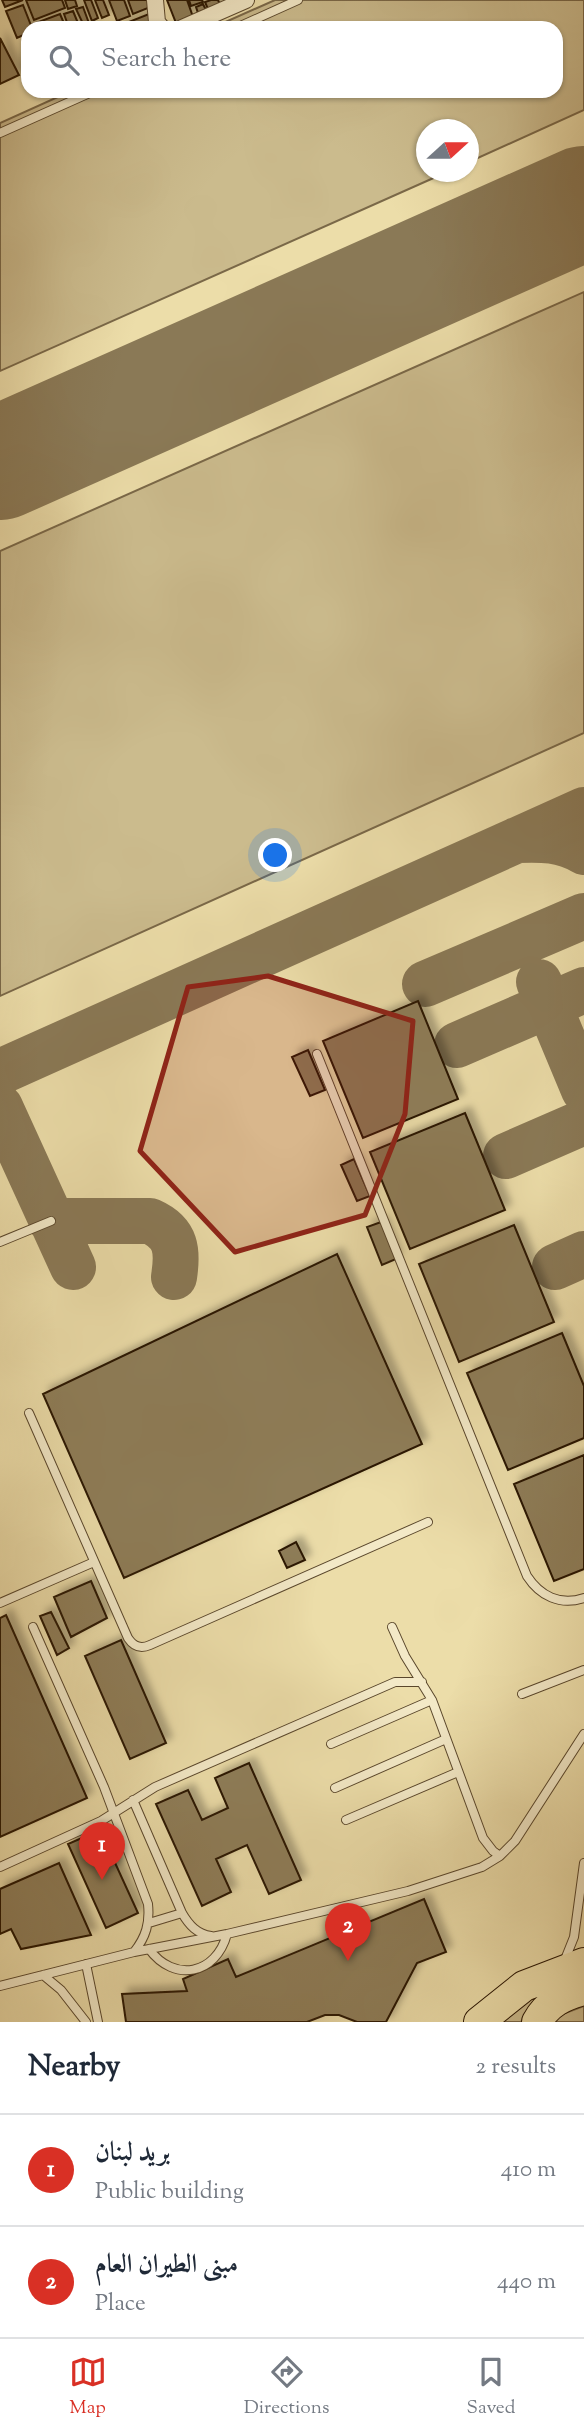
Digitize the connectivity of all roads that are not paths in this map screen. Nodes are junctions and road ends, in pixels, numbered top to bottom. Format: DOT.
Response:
graph roads {
  1 [pos="155,0"];
  2 [pos="246,0"];
  3 [pos="298,0"];
  4 [pos="157,21"];
  5 [pos="198,21"];
  6 [pos="252,21"];
  7 [pos="78,98"];
  8 [pos="0,133"];
  9 [pos="317,1054"];
  10 [pos="51,1221"];
  11 [pos="0,1242"];
  12 [pos="29,1413"];
  13 [pos="428,1522"];
  14 [pos="94,1562"];
  15 [pos="584,1598"];
  16 [pos="0,1603"];
  17 [pos="33,1627"];
  18 [pos="392,1628"];
  19 [pos="584,1670"];
  20 [pos="422,1682"];
  21 [pos="522,1695"];
  22 [pos="432,1700"];
  23 [pos="584,1734"];
  24 [pos="446,1739"];
  25 [pos="331,1744"];
  26 [pos="458,1772"];
  27 [pos="335,1788"];
  28 [pos="133,1800"];
  29 [pos="113,1815"];
  30 [pos="346,1820"];
  31 [pos="500,1856"];
  32 [pos="584,1863"];
  33 [pos="0,1867"];
  34 [pos="182,1913"];
  35 [pos="149,1923"];
  36 [pos="227,1934"];
  37 [pos="214,1936"];
  38 [pos="149,1948"];
  39 [pos="134,1952"];
  40 [pos="584,1963"];
  41 [pos="86,1964"];
  42 [pos="43,1975"];
  43 [pos="554,1975"];
  44 [pos="0,1986"];
  45 [pos="584,1990"];
  46 [pos="540,2016"];
  47 [pos="86,2022"];
  48 [pos="98,2022"];
  49 [pos="479,2022"];
  1 -- 4 [label="street"];
  2 -- 5 [label="street"];
  3 -- 6 [label="lane"];
  7 -- 8 [label="lane"];
  9 -- 15 [label="lane"];
  10 -- 11 [label="lane"];
  12 -- 14 [label="lane"];
  13 -- 14 [label="lane"];
  14 -- 16 [label="lane"];
  17 -- 29 [label="lane"];
  18 -- 20 [label="lane"];
  19 -- 21 [label="lane"];
  20 -- 22 [label="lane"];
  20 -- 28 [label="lane"];
  22 -- 24 [label="lane"];
  22 -- 25 [label="lane"];
  23 -- 31 [label="lane"];
  24 -- 26 [label="lane"];
  24 -- 27 [label="lane"];
  26 -- 30 [label="lane"];
  26 -- 31 [label="lane"];
  28 -- 29 [label="lane"];
  28 -- 34 [label="lane"];
  29 -- 33 [label="lane"];
  29 -- 35 [label="lane"];
  31 -- 36 [label="lane"];
  32 -- 43 [label="lane"];
  34 -- 35 [label="lane"];
  34 -- 37 [label="lane"];
  35 -- 39 [label="lane"];
  36 -- 37 [label="lane"];
  36 -- 38 [label="lane"];
  37 -- 38 [label="lane"];
  38 -- 39 [label="lane"];
  39 -- 41 [label="lane"];
  40 -- 43 [label="highway"];
  41 -- 42 [label="lane"];
  41 -- 48 [label="lane"];
  42 -- 44 [label="lane"];
  42 -- 47 [label="lane"];
  43 -- 49 [label="highway"];
  45 -- 46 [label="highway"];
}
